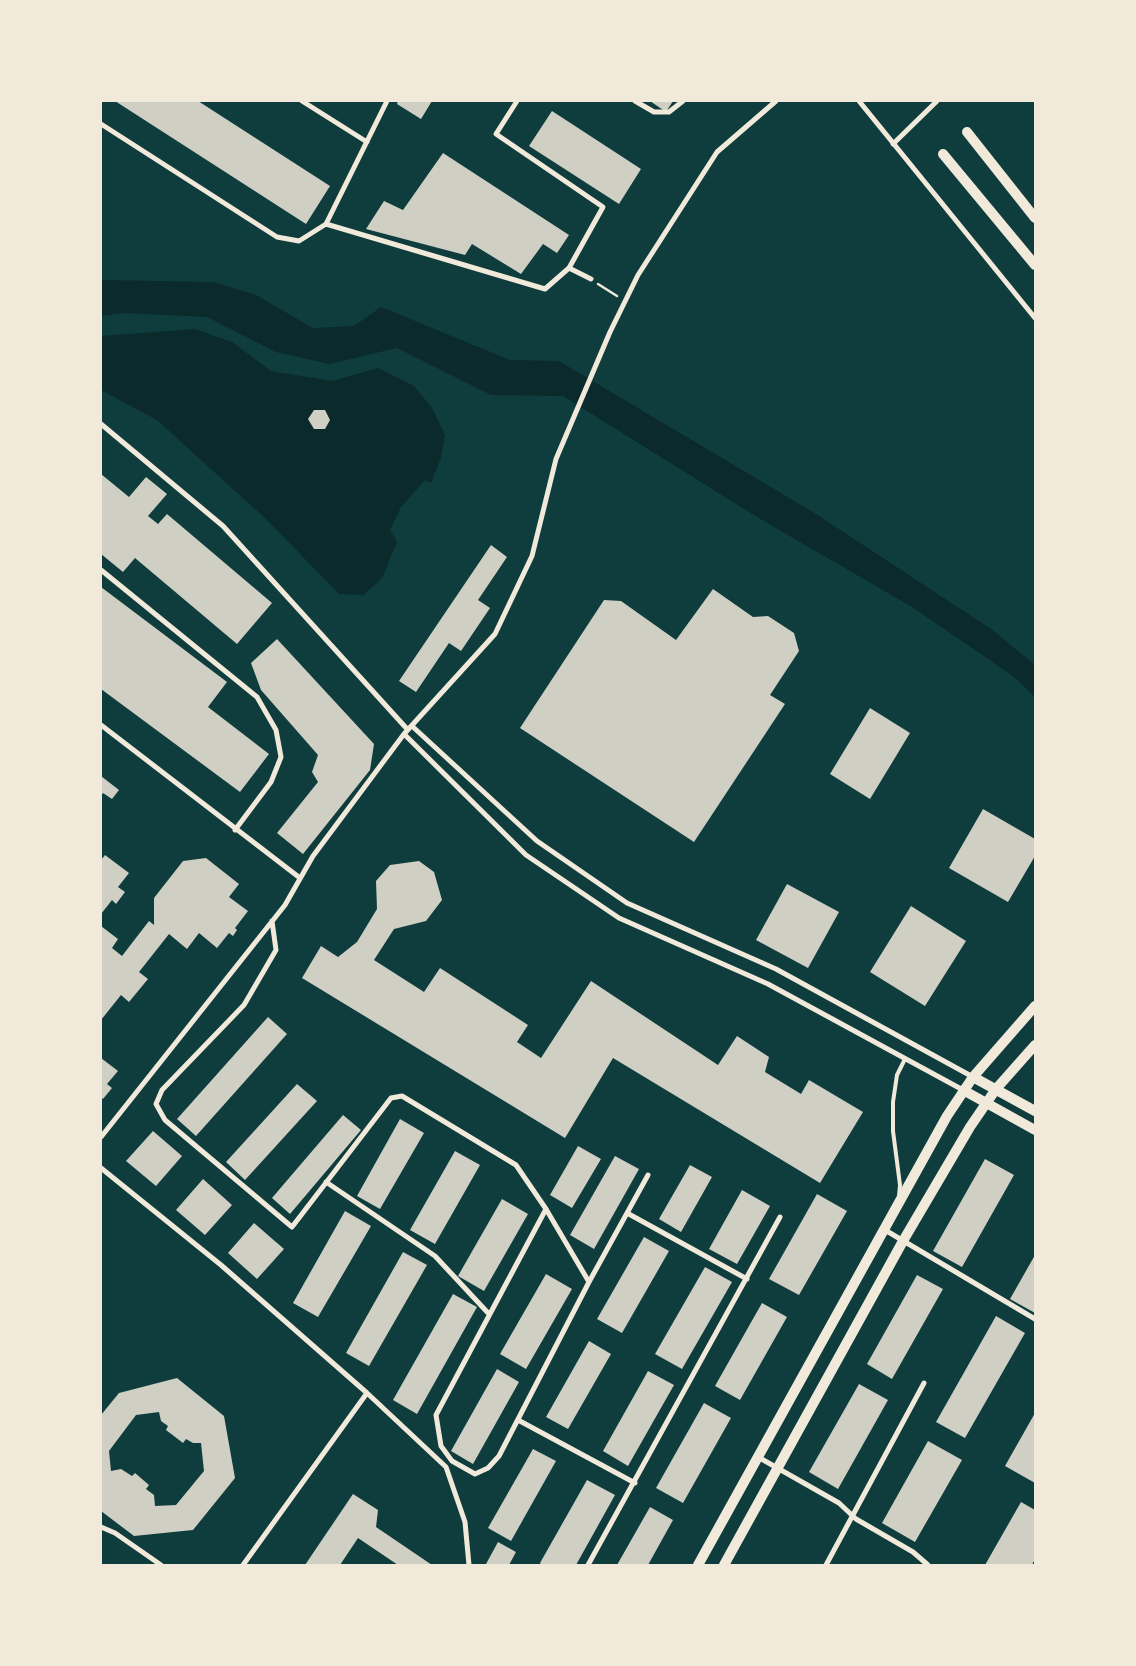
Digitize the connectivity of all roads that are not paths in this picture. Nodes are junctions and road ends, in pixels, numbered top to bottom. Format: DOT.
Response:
graph roads {
  1 [pos="302,101"];
  2 [pos="387,101"];
  3 [pos="517,101"];
  4 [pos="635,101"];
  5 [pos="683,101"];
  6 [pos="776,101"];
  7 [pos="858,101"];
  8 [pos="937,101"];
  9 [pos="101,124"];
  10 [pos="967,132"];
  11 [pos="367,142"];
  12 [pos="893,144"];
  13 [pos="943,154"];
  14 [pos="1035,218"];
  15 [pos="326,224"];
  16 [pos="1035,265"];
  17 [pos="569,268"];
  18 [pos="591,279"];
  19 [pos="1035,318"];
  20 [pos="101,424"];
  21 [pos="101,570"];
  22 [pos="101,725"];
  23 [pos="408,730"];
  24 [pos="235,830"];
  25 [pos="300,878"];
  26 [pos="272,921"];
  27 [pos="1035,1006"];
  28 [pos="1035,1045"];
  29 [pos="905,1059"];
  30 [pos="973,1077"];
  31 [pos="996,1089"];
  32 [pos="963,1090"];
  33 [pos="985,1103"];
  34 [pos="1035,1110"];
  35 [pos="1035,1130"];
  36 [pos="101,1137"];
  37 [pos="101,1168"];
  38 [pos="648,1175"];
  39 [pos="326,1182"];
  40 [pos="898,1206"];
  41 [pos="546,1208"];
  42 [pos="627,1213"];
  43 [pos="780,1216"];
  44 [pos="885,1230"];
  45 [pos="903,1241"];
  46 [pos="747,1279"];
  47 [pos="589,1282"];
  48 [pos="489,1314"];
  49 [pos="1035,1319"];
  50 [pos="924,1383"];
  51 [pos="367,1393"];
  52 [pos="518,1420"];
  53 [pos="757,1456"];
  54 [pos="778,1468"];
  55 [pos="634,1483"];
  56 [pos="853,1516"];
  57 [pos="101,1527"];
  58 [pos="161,1565"];
  59 [pos="243,1565"];
  60 [pos="469,1565"];
  61 [pos="588,1565"];
  62 [pos="698,1565"];
  63 [pos="724,1565"];
  64 [pos="826,1565"];
  65 [pos="928,1565"];
  1 -- 11 [label="street"];
  2 -- 11 [label="street"];
  3 -- 17 [label="street"];
  4 -- 5 [label="street"];
  6 -- 23 [label="street"];
  7 -- 12 [label="street"];
  8 -- 12 [label="street"];
  9 -- 15 [label="street"];
  10 -- 14 [label="main road"];
  11 -- 15 [label="street"];
  12 -- 19 [label="street"];
  13 -- 16 [label="main road"];
  15 -- 17 [label="street"];
  17 -- 18 [label="street"];
  20 -- 23 [label="street"];
  21 -- 24 [label="street"];
  22 -- 24 [label="street"];
  23 -- 25 [label="street"];
  23 -- 29 [label="street"];
  23 -- 30 [label="street"];
  24 -- 25 [label="street"];
  25 -- 26 [label="street"];
  26 -- 36 [label="street"];
  26 -- 39 [label="street"];
  27 -- 30 [label="main road"];
  28 -- 31 [label="main road"];
  29 -- 32 [label="street"];
  29 -- 40 [label="lane"];
  30 -- 31 [label="main road"];
  30 -- 32 [label="main road"];
  31 -- 33 [label="main road"];
  31 -- 34 [label="main road"];
  32 -- 33 [label="main road"];
  32 -- 40 [label="main road"];
  33 -- 35 [label="main road"];
  33 -- 45 [label="main road"];
  37 -- 51 [label="street"];
  38 -- 42 [label="street"];
  39 -- 41 [label="street"];
  39 -- 48 [label="street"];
  40 -- 44 [label="main road"];
  41 -- 47 [label="street"];
  41 -- 48 [label="street"];
  42 -- 46 [label="street"];
  42 -- 47 [label="street"];
  43 -- 46 [label="street"];
  44 -- 45 [label="street"];
  44 -- 53 [label="main road"];
  45 -- 49 [label="street"];
  45 -- 54 [label="main road"];
  46 -- 55 [label="street"];
  47 -- 52 [label="street"];
  48 -- 52 [label="street"];
  50 -- 56 [label="street"];
  51 -- 59 [label="street"];
  51 -- 60 [label="street"];
  52 -- 55 [label="street"];
  53 -- 54 [label="street"];
  53 -- 62 [label="main road"];
  54 -- 56 [label="street"];
  54 -- 63 [label="main road"];
  55 -- 61 [label="street"];
  56 -- 64 [label="street"];
  56 -- 65 [label="street"];
  57 -- 58 [label="street"];
}
